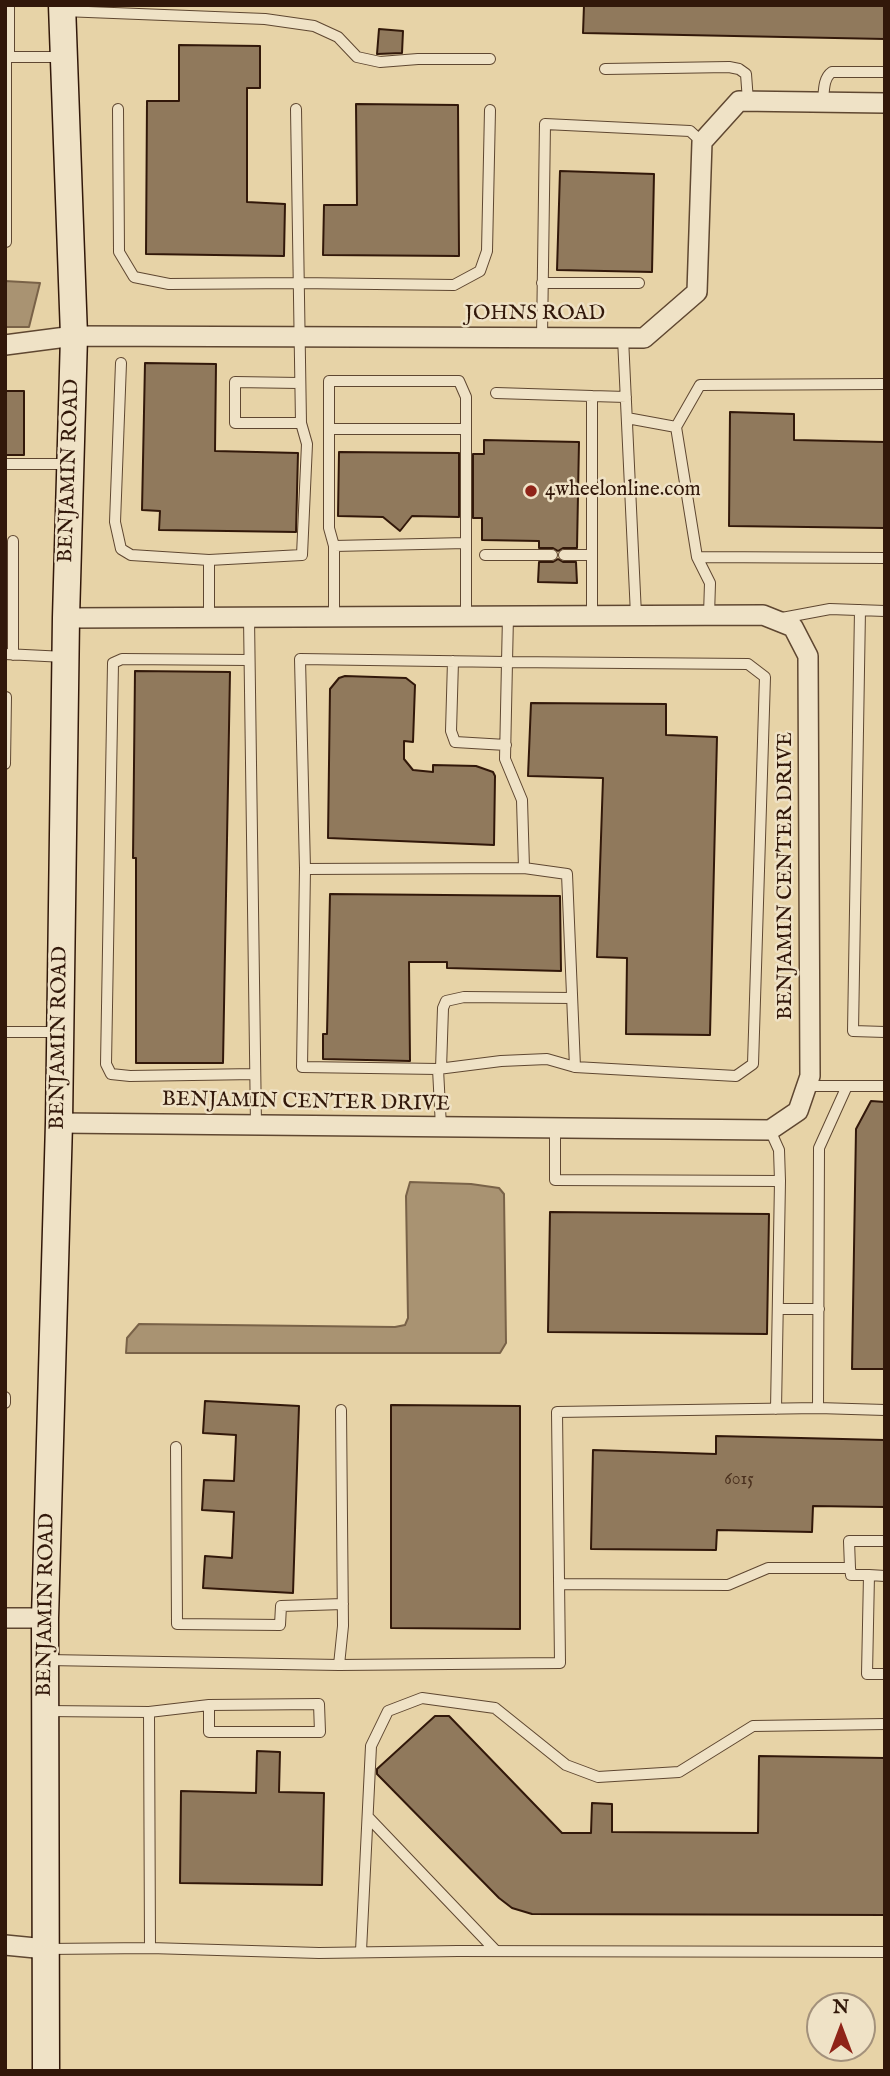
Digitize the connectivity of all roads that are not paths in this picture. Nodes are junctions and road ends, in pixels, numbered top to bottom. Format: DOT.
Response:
graph roads {
  1 [pos="9,5"];
  2 [pos="63,8"];
  3 [pos="7,57"];
  4 [pos="64,57"];
  5 [pos="490,59"];
  6 [pos="605,68"];
  7 [pos="885,72"];
  8 [pos="748,101"];
  9 [pos="822,102"];
  10 [pos="885,103"];
  11 [pos="118,109"];
  12 [pos="296,109"];
  13 [pos="490,110"];
  14 [pos="702,142"];
  15 [pos="6,242"];
  16 [pos="298,282"];
  17 [pos="542,282"];
  18 [pos="639,283"];
  19 [pos="74,336"];
  20 [pos="298,337"];
  21 [pos="542,337"];
  22 [pos="623,338"];
  23 [pos="5,345"];
  24 [pos="121,363"];
  25 [pos="299,383"];
  26 [pos="885,384"];
  27 [pos="496,393"];
  28 [pos="592,396"];
  29 [pos="626,397"];
  30 [pos="626,418"];
  31 [pos="301,424"];
  32 [pos="676,427"];
  33 [pos="329,429"];
  34 [pos="466,429"];
  35 [pos="5,464"];
  36 [pos="70,464"];
  37 [pos="13,541"];
  38 [pos="466,543"];
  39 [pos="334,546"];
  40 [pos="485,555"];
  41 [pos="552,555"];
  42 [pos="564,555"];
  43 [pos="592,555"];
  44 [pos="697,557"];
  45 [pos="885,558"];
  46 [pos="209,560"];
  47 [pos="860,610"];
  48 [pos="885,611"];
  49 [pos="636,615"];
  50 [pos="709,615"];
  51 [pos="508,616"];
  52 [pos="592,616"];
  53 [pos="334,617"];
  54 [pos="466,617"];
  55 [pos="66,618"];
  56 [pos="209,618"];
  57 [pos="249,618"];
  58 [pos="774,619"];
  59 [pos="9,654"];
  60 [pos="65,657"];
  61 [pos="249,660"];
  62 [pos="453,661"];
  63 [pos="507,662"];
  64 [pos="6,697"];
  65 [pos="506,745"];
  66 [pos="5,764"];
  67 [pos="524,868"];
  68 [pos="304,869"];
  69 [pos="572,998"];
  70 [pos="5,1032"];
  71 [pos="60,1032"];
  72 [pos="885,1032"];
  73 [pos="575,1067"];
  74 [pos="440,1069"];
  75 [pos="255,1074"];
  76 [pos="807,1086"];
  77 [pos="847,1086"];
  78 [pos="885,1086"];
  79 [pos="59,1123"];
  80 [pos="256,1125"];
  81 [pos="441,1127"];
  82 [pos="555,1128"];
  83 [pos="769,1130"];
  84 [pos="780,1181"];
  85 [pos="778,1309"];
  86 [pos="819,1309"];
  87 [pos="5,1397"];
  88 [pos="5,1404"];
  89 [pos="818,1408"];
  90 [pos="776,1409"];
  91 [pos="885,1409"];
  92 [pos="341,1410"];
  93 [pos="176,1447"];
  94 [pos="885,1541"];
  95 [pos="850,1568"];
  96 [pos="869,1576"];
  97 [pos="885,1576"];
  98 [pos="560,1584"];
  99 [pos="343,1604"];
  100 [pos="5,1618"];
  101 [pos="45,1618"];
  102 [pos="45,1660"];
  103 [pos="339,1665"];
  104 [pos="885,1674"];
  105 [pos="209,1704"];
  106 [pos="45,1711"];
  107 [pos="149,1712"];
  108 [pos="885,1724"];
  109 [pos="368,1817"];
  110 [pos="5,1945"];
  111 [pos="150,1948"];
  112 [pos="46,1949"];
  113 [pos="361,1951"];
  114 [pos="496,1951"];
  115 [pos="885,1952"];
  116 [pos="46,2071"];
  1 -- 3 [label="lane"];
  2 -- 4 [label="street, BENJAMIN ROAD"];
  2 -- 5 [label="lane"];
  3 -- 4 [label="lane"];
  3 -- 15 [label="lane"];
  4 -- 19 [label="street, BENJAMIN ROAD"];
  6 -- 8 [label="lane"];
  7 -- 9 [label="lane"];
  8 -- 9 [label="street"];
  8 -- 14 [label="street"];
  9 -- 10 [label="street"];
  11 -- 16 [label="lane"];
  12 -- 16 [label="lane"];
  13 -- 16 [label="lane"];
  14 -- 17 [label="lane"];
  14 -- 22 [label="street, JOHNS ROAD"];
  16 -- 20 [label="lane"];
  17 -- 18 [label="lane"];
  17 -- 21 [label="lane"];
  19 -- 20 [label="street, JOHNS ROAD"];
  19 -- 23 [label="street, JOHNS ROAD"];
  19 -- 36 [label="street, BENJAMIN ROAD"];
  20 -- 21 [label="street, JOHNS ROAD"];
  20 -- 25 [label="lane"];
  21 -- 22 [label="street, JOHNS ROAD"];
  22 -- 29 [label="lane"];
  24 -- 46 [label="lane"];
  25 -- 31 [label="lane"];
  25 -- 31 [label="lane"];
  26 -- 32 [label="lane"];
  27 -- 28 [label="lane"];
  28 -- 29 [label="lane"];
  28 -- 43 [label="lane"];
  29 -- 30 [label="lane"];
  30 -- 32 [label="lane"];
  30 -- 49 [label="lane"];
  31 -- 46 [label="lane"];
  32 -- 44 [label="lane"];
  33 -- 34 [label="lane"];
  33 -- 34 [label="lane"];
  33 -- 39 [label="lane"];
  34 -- 38 [label="lane"];
  35 -- 36 [label="lane"];
  36 -- 55 [label="street, BENJAMIN ROAD"];
  37 -- 59 [label="lane"];
  38 -- 39 [label="lane"];
  38 -- 54 [label="lane"];
  39 -- 53 [label="lane"];
  40 -- 41 [label="lane"];
  42 -- 43 [label="lane"];
  43 -- 52 [label="lane"];
  44 -- 45 [label="lane"];
  44 -- 50 [label="lane"];
  46 -- 56 [label="lane"];
  47 -- 48 [label="lane"];
  47 -- 58 [label="lane"];
  47 -- 72 [label="lane"];
  49 -- 50 [label="street"];
  49 -- 52 [label="street"];
  50 -- 58 [label="street"];
  51 -- 52 [label="street"];
  51 -- 54 [label="street"];
  51 -- 63 [label="lane"];
  53 -- 54 [label="street"];
  53 -- 57 [label="street"];
  55 -- 56 [label="street"];
  55 -- 60 [label="street, BENJAMIN ROAD"];
  56 -- 57 [label="street"];
  57 -- 61 [label="lane"];
  58 -- 76 [label="street, BENJAMIN CENTER DRIVE"];
  59 -- 60 [label="lane"];
  60 -- 71 [label="street, BENJAMIN ROAD"];
  61 -- 75 [label="lane"];
  61 -- 75 [label="lane"];
  62 -- 63 [label="lane"];
  62 -- 65 [label="lane"];
  62 -- 68 [label="lane"];
  63 -- 65 [label="lane"];
  63 -- 73 [label="lane"];
  64 -- 66 [label="lane"];
  65 -- 67 [label="lane"];
  67 -- 68 [label="lane"];
  67 -- 69 [label="lane"];
  68 -- 74 [label="lane"];
  69 -- 73 [label="lane"];
  69 -- 74 [label="lane"];
  70 -- 71 [label="lane"];
  71 -- 79 [label="street, BENJAMIN ROAD"];
  73 -- 74 [label="lane"];
  74 -- 81 [label="lane"];
  75 -- 80 [label="lane"];
  76 -- 77 [label="lane"];
  76 -- 83 [label="street, BENJAMIN CENTER DRIVE"];
  77 -- 78 [label="lane"];
  77 -- 86 [label="lane"];
  79 -- 80 [label="street, BENJAMIN CENTER DRIVE"];
  79 -- 101 [label="street, BENJAMIN ROAD"];
  80 -- 81 [label="street, BENJAMIN CENTER DRIVE"];
  81 -- 82 [label="street, BENJAMIN CENTER DRIVE"];
  82 -- 83 [label="street, BENJAMIN CENTER DRIVE"];
  82 -- 84 [label="lane"];
  83 -- 84 [label="lane"];
  84 -- 85 [label="lane"];
  85 -- 86 [label="lane"];
  85 -- 90 [label="lane"];
  86 -- 89 [label="lane"];
  87 -- 88 [label="lane"];
  89 -- 90 [label="lane"];
  89 -- 91 [label="lane"];
  90 -- 98 [label="lane"];
  92 -- 99 [label="lane"];
  93 -- 99 [label="lane"];
  94 -- 95 [label="lane"];
  95 -- 96 [label="lane"];
  95 -- 98 [label="lane"];
  96 -- 97 [label="lane"];
  96 -- 104 [label="lane"];
  98 -- 103 [label="lane"];
  99 -- 103 [label="lane"];
  100 -- 101 [label="street"];
  101 -- 102 [label="street, BENJAMIN ROAD"];
  102 -- 103 [label="lane"];
  102 -- 106 [label="street, BENJAMIN ROAD"];
  105 -- 105 [label="lane"];
  105 -- 107 [label="lane"];
  106 -- 107 [label="lane"];
  106 -- 112 [label="street, BENJAMIN ROAD"];
  107 -- 111 [label="lane"];
  108 -- 109 [label="lane"];
  109 -- 113 [label="lane"];
  109 -- 114 [label="lane"];
  110 -- 112 [label="street"];
  111 -- 112 [label="lane"];
  111 -- 113 [label="lane"];
  112 -- 116 [label="street, BENJAMIN ROAD"];
  113 -- 114 [label="lane"];
  114 -- 115 [label="lane"];
}
